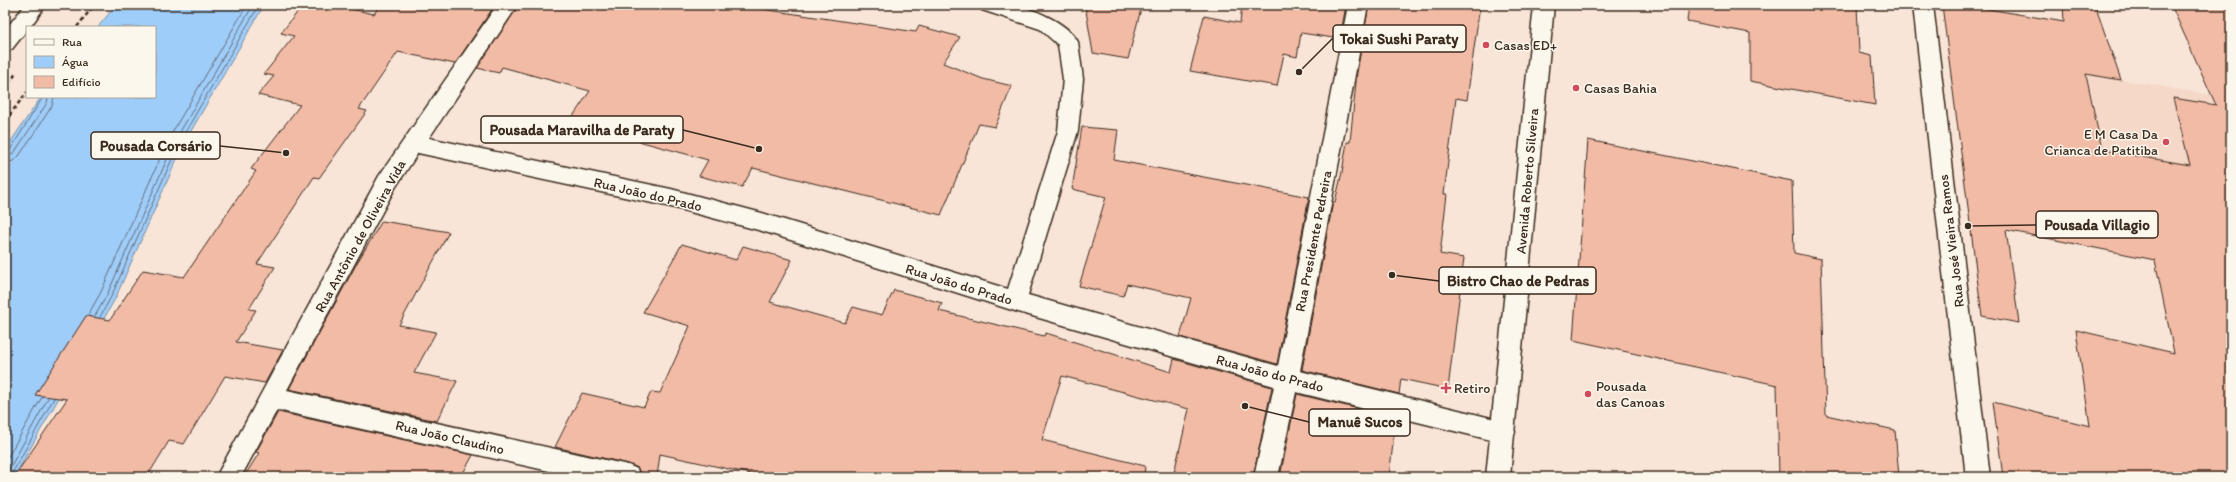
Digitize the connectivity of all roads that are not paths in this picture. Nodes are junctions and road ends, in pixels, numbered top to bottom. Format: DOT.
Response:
graph roads {
  1 [pos="36,5"];
  2 [pos="508,5"];
  3 [pos="989,5"];
  4 [pos="1358,5"];
  5 [pos="1544,5"];
  6 [pos="1923,5"];
  7 [pos="5,44"];
  8 [pos="412,143"];
  9 [pos="1016,301"];
  10 [pos="1287,379"];
  11 [pos="272,398"];
  12 [pos="1504,432"];
  13 [pos="228,477"];
  14 [pos="628,477"];
  15 [pos="1266,477"];
  16 [pos="1498,477"];
  17 [pos="1978,477"];
  1 -- 7 [label="street"];
  2 -- 8 [label="street, Rua Antônio de Oliveira Vida"];
  3 -- 9 [label="street"];
  4 -- 10 [label="street, Rua Presidente Pedreira"];
  5 -- 12 [label="street, Avenida Roberto Silveira"];
  6 -- 17 [label="street, Rua José Vieira Ramos"];
  8 -- 9 [label="street, Rua João do Prado"];
  8 -- 11 [label="street, Rua Antônio de Oliveira Vida"];
  9 -- 10 [label="street, Rua João do Prado"];
  10 -- 12 [label="street, Rua João do Prado"];
  10 -- 15 [label="street, Rua Presidente Pedreira"];
  11 -- 13 [label="street, Rua Antônio de Oliveira Vida"];
  11 -- 14 [label="street, Rua João Claudino"];
  12 -- 16 [label="street, Avenida Roberto Silveira"];
}
